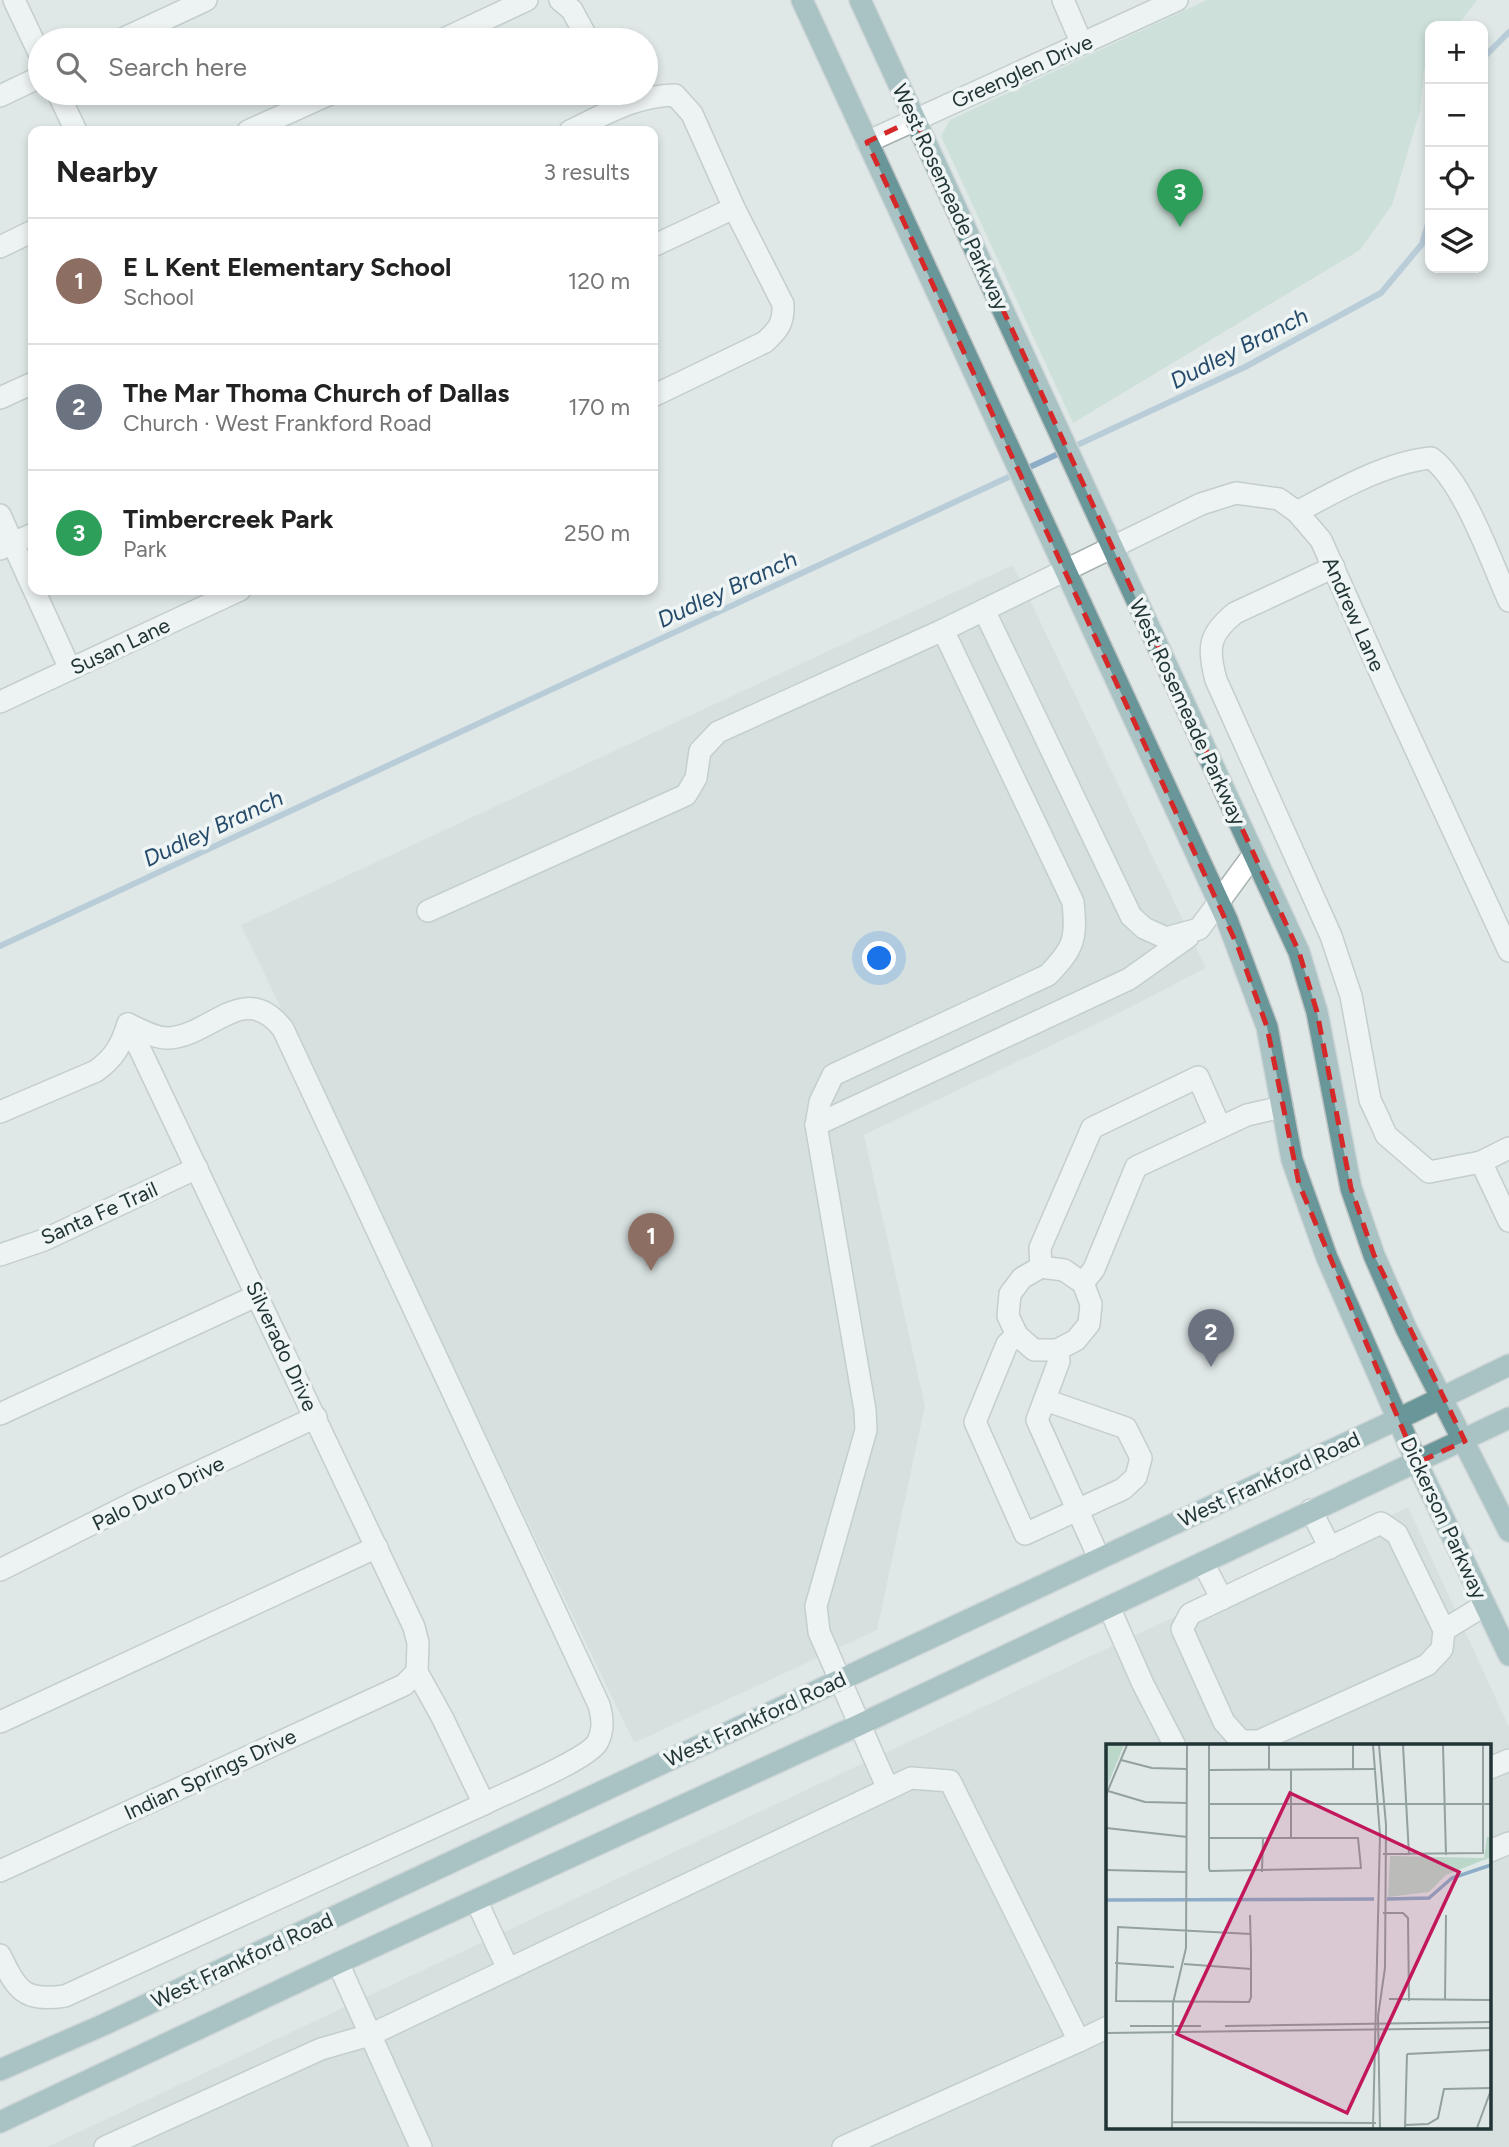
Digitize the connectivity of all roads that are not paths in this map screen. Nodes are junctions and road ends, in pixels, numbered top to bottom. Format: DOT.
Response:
graph roads {
  1 [pos="14,0"];
  2 [pos="206,0"];
  3 [pos="527,0"];
  4 [pos="561,0"];
  5 [pos="802,0"];
  6 [pos="860,0"];
  7 [pos="1063,0"];
  8 [pos="1177,0"];
  9 [pos="146,28"];
  10 [pos="468,28"];
  11 [pos="582,28"];
  12 [pos="28,30"];
  13 [pos="1082,44"];
  14 [pos="28,83"];
  15 [pos="0,96"];
  16 [pos="658,96"];
  17 [pos="64,105"];
  18 [pos="305,105"];
  19 [pos="611,105"];
  20 [pos="915,119"];
  21 [pos="74,126"];
  22 [pos="259,126"];
  23 [pos="578,126"];
  24 [pos="867,142"];
  25 [pos="738,215"];
  26 [pos="28,233"];
  27 [pos="658,244"];
  28 [pos="0,247"];
  29 [pos="28,385"];
  30 [pos="658,394"];
  31 [pos="0,398"];
  32 [pos="1297,512"];
  33 [pos="0,515"];
  34 [pos="28,536"];
  35 [pos="6,546"];
  36 [pos="1112,546"];
  37 [pos="1334,567"];
  38 [pos="1066,571"];
  39 [pos="28,580"];
  40 [pos="37,595"];
  41 [pos="229,595"];
  42 [pos="1509,601"];
  43 [pos="984,610"];
  44 [pos="943,630"];
  45 [pos="70,669"];
  46 [pos="0,702"];
  47 [pos="1254,854"];
  48 [pos="1219,902"];
  49 [pos="428,911"];
  50 [pos="1199,929"];
  51 [pos="1509,951"];
  52 [pos="128,1024"];
  53 [pos="1282,1107"];
  54 [pos="0,1112"];
  55 [pos="816,1125"];
  56 [pos="1220,1127"];
  57 [pos="1509,1148"];
  58 [pos="1481,1161"];
  59 [pos="197,1168"];
  60 [pos="1509,1221"];
  61 [pos="0,1255"];
  62 [pos="1041,1267"];
  63 [pos="1083,1283"];
  64 [pos="258,1295"];
  65 [pos="1017,1335"];
  66 [pos="1057,1350"];
  67 [pos="1509,1365"];
  68 [pos="1443,1398"];
  69 [pos="1045,1400"];
  70 [pos="0,1414"];
  71 [pos="316,1417"];
  72 [pos="1509,1418"];
  73 [pos="1398,1419"];
  74 [pos="1465,1441"];
  75 [pos="1417,1462"];
  76 [pos="1078,1510"];
  77 [pos="1311,1510"];
  78 [pos="1509,1531"];
  79 [pos="377,1547"];
  80 [pos="1330,1548"];
  81 [pos="1099,1558"];
  82 [pos="1203,1563"];
  83 [pos="0,1570"];
  84 [pos="1222,1599"];
  85 [pos="1485,1605"];
  86 [pos="1109,1607"];
  87 [pos="1444,1630"];
  88 [pos="1509,1655"];
  89 [pos="417,1672"];
  90 [pos="840,1679"];
  91 [pos="0,1722"];
  92 [pos="859,1725"];
  93 [pos="1174,1744"];
  94 [pos="1509,1759"];
  95 [pos="1492,1767"];
  96 [pos="888,1789"];
  97 [pos="484,1804"];
  98 [pos="1509,1843"];
  99 [pos="1492,1851"];
  100 [pos="0,1871"];
  101 [pos="476,1900"];
  102 [pos="0,1955"];
  103 [pos="338,1963"];
  104 [pos="508,1969"];
  105 [pos="1106,2028"];
  106 [pos="370,2035"];
  107 [pos="1079,2041"];
  108 [pos="0,2070"];
  109 [pos="0,2122"];
  110 [pos="105,2147"];
  111 [pos="421,2147"];
  112 [pos="843,2147"];
  1 -- 12 [label="street"];
  2 -- 9 [label="street"];
  3 -- 10 [label="street"];
  4 -- 11 [label="street"];
  5 -- 24 [label="main road"];
  6 -- 20 [label="main road, West Rosemeade Parkway"];
  7 -- 13 [label="street"];
  8 -- 13 [label="street, Greenglen Drive"];
  13 -- 20 [label="street, Greenglen Drive"];
  14 -- 15 [label="street"];
  16 -- 25 [label="street"];
  17 -- 21 [label="street"];
  18 -- 22 [label="street"];
  19 -- 23 [label="street"];
  20 -- 24 [label="street, Greenglen Drive"];
  20 -- 36 [label="main road, West Rosemeade Parkway"];
  24 -- 38 [label="main road"];
  25 -- 27 [label="street"];
  25 -- 30 [label="street"];
  26 -- 28 [label="street"];
  29 -- 31 [label="street"];
  32 -- 36 [label="street, Andrew Lane"];
  32 -- 37 [label="street, Andrew Lane"];
  32 -- 42 [label="street"];
  33 -- 35 [label="street"];
  34 -- 35 [label="street"];
  35 -- 39 [label="street"];
  36 -- 38 [label="street, Andrew Lane"];
  36 -- 47 [label="main road, West Rosemeade Parkway"];
  37 -- 51 [label="street, Andrew Lane"];
  37 -- 58 [label="street"];
  38 -- 43 [label="street, Andrew Lane"];
  38 -- 48 [label="main road"];
  40 -- 45 [label="street"];
  41 -- 45 [label="street, Susan Lane"];
  43 -- 44 [label="street, Andrew Lane"];
  43 -- 50 [label="street"];
  44 -- 49 [label="street, Andrew Lane"];
  44 -- 55 [label="street"];
  45 -- 46 [label="street, Susan Lane"];
  47 -- 48 [label="street"];
  47 -- 68 [label="main road, West Rosemeade Parkway"];
  48 -- 50 [label="street"];
  48 -- 53 [label="main road"];
  50 -- 55 [label="street"];
  52 -- 54 [label="street"];
  52 -- 59 [label="street, Silverado Drive"];
  52 -- 97 [label="street"];
  53 -- 56 [label="street"];
  53 -- 73 [label="main road"];
  55 -- 90 [label="street"];
  56 -- 62 [label="street"];
  56 -- 63 [label="street"];
  57 -- 58 [label="street"];
  58 -- 60 [label="street"];
  59 -- 61 [label="street, Santa Fe Trail"];
  59 -- 64 [label="street, Silverado Drive"];
  62 -- 63 [label="street"];
  62 -- 65 [label="street"];
  63 -- 66 [label="street"];
  64 -- 70 [label="street"];
  64 -- 71 [label="street, Silverado Drive"];
  65 -- 66 [label="street"];
  65 -- 76 [label="street"];
  66 -- 69 [label="street"];
  67 -- 68 [label="main road, West Frankford Road"];
  68 -- 73 [label="main road, West Frankford Road"];
  68 -- 74 [label="main road, West Rosemeade Parkway"];
  69 -- 76 [label="street"];
  69 -- 76 [label="street"];
  71 -- 79 [label="street, Silverado Drive"];
  71 -- 83 [label="street, Palo Duro Drive"];
  72 -- 74 [label="main road, West Frankford Road"];
  73 -- 75 [label="main road, Dickerson Parkway"];
  73 -- 81 [label="main road, West Frankford Road"];
  74 -- 75 [label="main road, West Frankford Road"];
  74 -- 78 [label="main road"];
  75 -- 77 [label="main road, West Frankford Road"];
  75 -- 85 [label="main road, Dickerson Parkway"];
  76 -- 81 [label="street"];
  77 -- 80 [label="street"];
  77 -- 82 [label="main road, West Frankford Road"];
  79 -- 89 [label="street, Silverado Drive"];
  79 -- 91 [label="street"];
  80 -- 84 [label="street"];
  80 -- 87 [label="street"];
  81 -- 90 [label="main road, West Frankford Road"];
  82 -- 84 [label="street"];
  82 -- 86 [label="main road, West Frankford Road"];
  84 -- 87 [label="street"];
  85 -- 87 [label="street"];
  85 -- 88 [label="main road, Dickerson Parkway"];
  86 -- 92 [label="main road, West Frankford Road"];
  86 -- 93 [label="street"];
  89 -- 97 [label="street"];
  89 -- 100 [label="street, Indian Springs Drive"];
  90 -- 92 [label="street"];
  90 -- 108 [label="main road, West Frankford Road"];
  92 -- 96 [label="street"];
  92 -- 101 [label="main road, West Frankford Road"];
  94 -- 95 [label="street"];
  96 -- 104 [label="street"];
  96 -- 107 [label="street"];
  97 -- 102 [label="street"];
  98 -- 99 [label="street"];
  101 -- 103 [label="main road, West Frankford Road"];
  101 -- 104 [label="street"];
  103 -- 106 [label="street"];
  103 -- 109 [label="main road, West Frankford Road"];
  104 -- 106 [label="street"];
  105 -- 107 [label="street"];
  106 -- 110 [label="street"];
  106 -- 111 [label="street"];
  107 -- 112 [label="street"];
}
